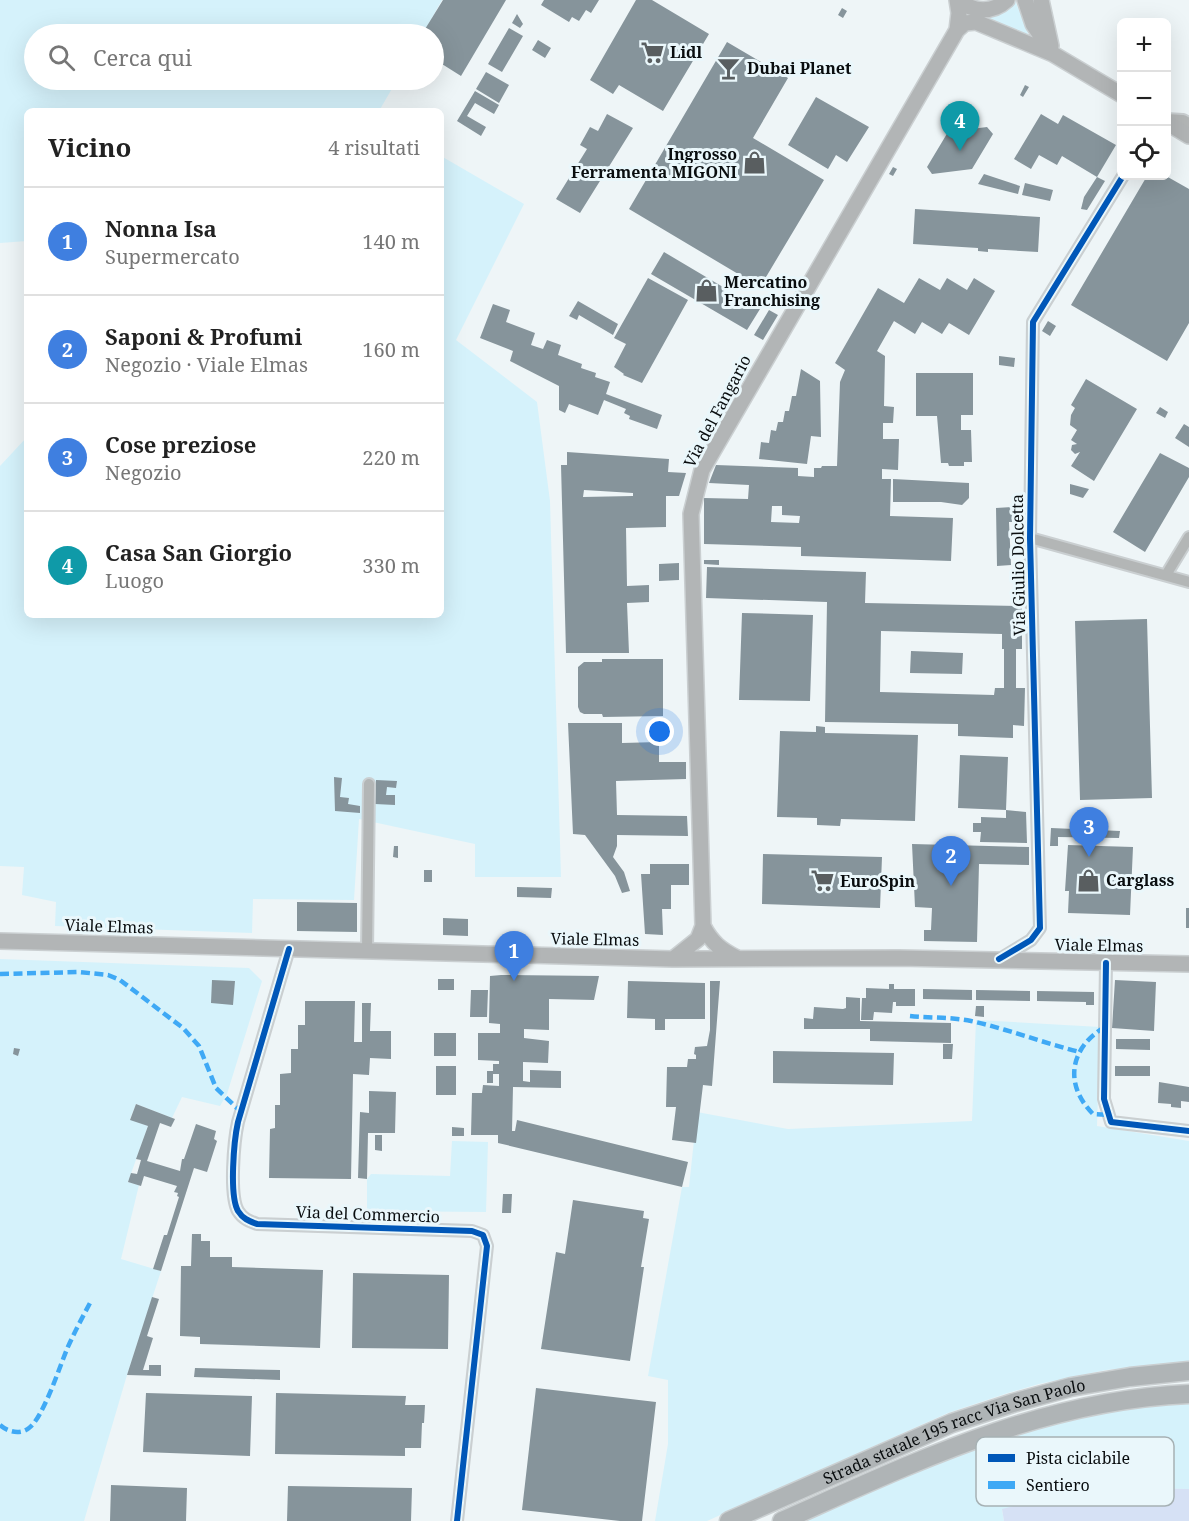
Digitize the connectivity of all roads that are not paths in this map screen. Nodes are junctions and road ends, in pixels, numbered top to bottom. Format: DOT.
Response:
graph roads {
  1 [pos="958,0"];
  2 [pos="1007,0"];
  3 [pos="1025,0"];
  4 [pos="1041,0"];
  5 [pos="957,30"];
  6 [pos="1053,54"];
  7 [pos="1117,92"];
  8 [pos="1171,121"];
  9 [pos="1189,123"];
  10 [pos="1171,124"];
  11 [pos="1189,136"];
  12 [pos="1122,180"];
  13 [pos="1189,537"];
  14 [pos="1030,538"];
  15 [pos="1166,575"];
  16 [pos="1189,582"];
  17 [pos="369,784"];
  18 [pos="704,926"];
  19 [pos="0,941"];
  20 [pos="290,949"];
  21 [pos="367,952"];
  22 [pos="673,959"];
  23 [pos="740,959"];
  24 [pos="999,959"];
  25 [pos="1106,963"];
  26 [pos="1189,964"];
  27 [pos="1189,1131"];
  28 [pos="1189,1371"];
  29 [pos="1189,1394"];
  30 [pos="982,1437"];
  31 [pos="976,1439"];
  32 [pos="457,1521"];
  33 [pos="729,1521"];
  34 [pos="782,1521"];
  1 -- 2 [label="main road"];
  1 -- 5 [label="main road"];
  3 -- 6 [label="main road"];
  4 -- 6 [label="main road"];
  5 -- 6 [label="main road"];
  5 -- 18 [label="main road, Via del Fangario"];
  6 -- 7 [label="main road"];
  8 -- 9 [label="street"];
  10 -- 11 [label="main road"];
  12 -- 14 [label="street, Via Giulio Dolcetta"];
  13 -- 15 [label="street"];
  14 -- 15 [label="street"];
  14 -- 24 [label="street, Via Giulio Dolcetta"];
  15 -- 16 [label="street"];
  17 -- 21 [label="street"];
  18 -- 22 [label="main road"];
  18 -- 23 [label="main road"];
  19 -- 20 [label="main road, Viale Elmas"];
  20 -- 21 [label="main road, Viale Elmas"];
  20 -- 32 [label="street, Via del Commercio"];
  21 -- 22 [label="main road, Viale Elmas"];
  22 -- 23 [label="main road, Viale Elmas"];
  23 -- 24 [label="main road, Viale Elmas"];
  24 -- 25 [label="main road, Viale Elmas"];
  25 -- 26 [label="main road, Viale Elmas"];
  25 -- 27 [label="street"];
  28 -- 33 [label="highway, Strada statale 195 racc Via San Paolo"];
  29 -- 30 [label="highway, Strada statale 195 racc Via San Paolo"];
  31 -- 34 [label="highway, Strada statale 195 racc Via San Paolo"];
}
